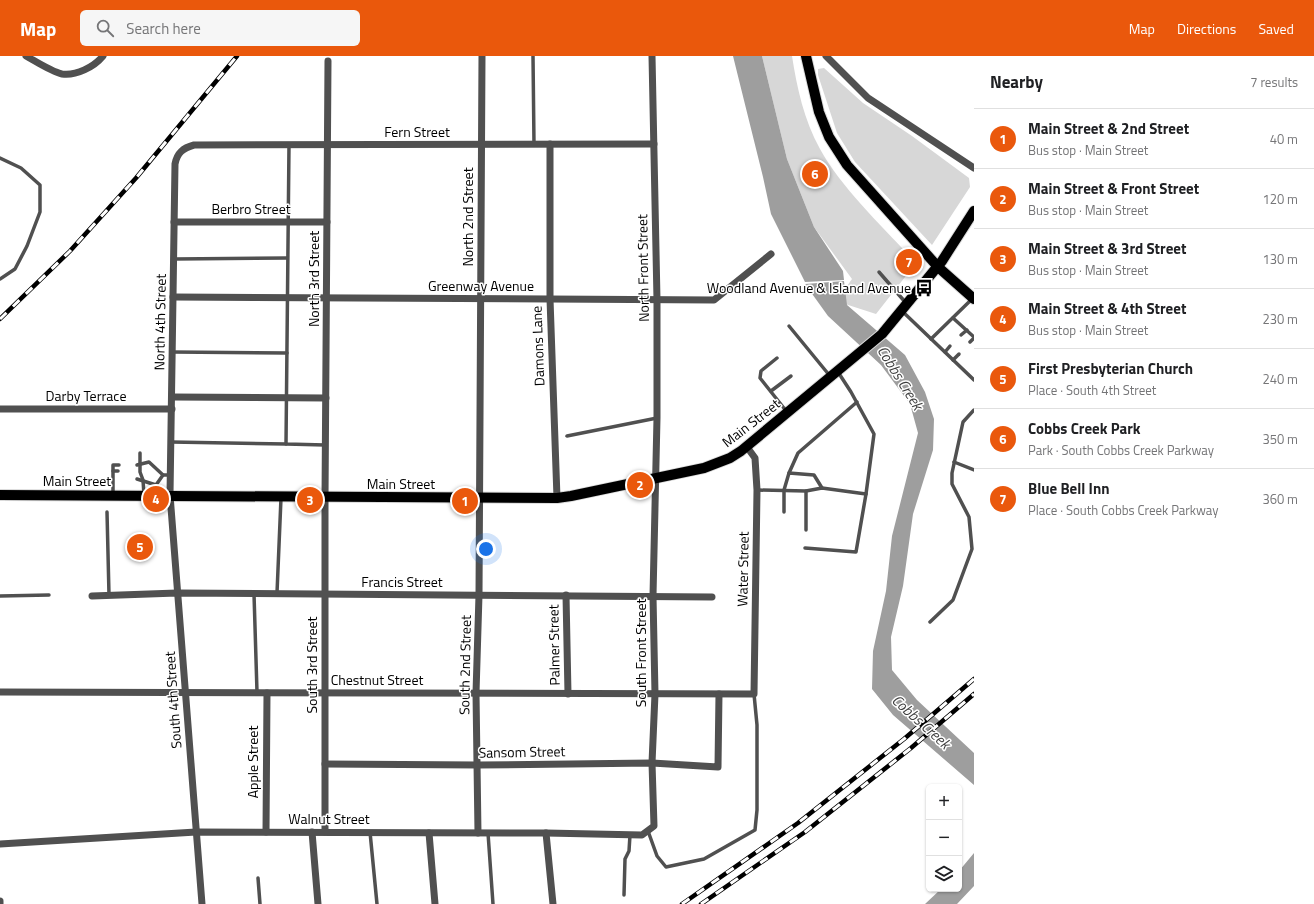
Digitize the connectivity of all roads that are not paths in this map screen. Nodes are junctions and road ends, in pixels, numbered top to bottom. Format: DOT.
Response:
graph roads {
  1 [pos="26,56"];
  2 [pos="103,56"];
  3 [pos="482,56"];
  4 [pos="533,56"];
  5 [pos="652,56"];
  6 [pos="806,56"];
  7 [pos="826,56"];
  8 [pos="328,62"];
  9 [pos="482,144"];
  10 [pos="534,144"];
  11 [pos="550,144"];
  12 [pos="654,144"];
  13 [pos="288,145"];
  14 [pos="328,145"];
  15 [pos="181,151"];
  16 [pos="0,158"];
  17 [pos="974,168"];
  18 [pos="974,211"];
  19 [pos="174,222"];
  20 [pos="288,222"];
  21 [pos="327,222"];
  22 [pos="771,254"];
  23 [pos="174,258"];
  24 [pos="288,258"];
  25 [pos="938,266"];
  26 [pos="879,272"];
  27 [pos="0,279"];
  28 [pos="173,297"];
  29 [pos="288,298"];
  30 [pos="326,298"];
  31 [pos="481,299"];
  32 [pos="550,299"];
  33 [pos="973,299"];
  34 [pos="657,300"];
  35 [pos="904,308"];
  36 [pos="953,318"];
  37 [pos="788,326"];
  38 [pos="966,330"];
  39 [pos="962,335"];
  40 [pos="974,337"];
  41 [pos="932,339"];
  42 [pos="970,342"];
  43 [pos="950,346"];
  44 [pos="172,352"];
  45 [pos="945,352"];
  46 [pos="287,353"];
  47 [pos="958,354"];
  48 [pos="777,358"];
  49 [pos="953,360"];
  50 [pos="974,373"];
  51 [pos="834,374"];
  52 [pos="791,376"];
  53 [pos="970,377"];
  54 [pos="974,380"];
  55 [pos="771,391"];
  56 [pos="172,397"];
  57 [pos="286,398"];
  58 [pos="326,398"];
  59 [pos="857,402"];
  60 [pos="0,409"];
  61 [pos="172,410"];
  62 [pos="974,410"];
  63 [pos="788,412"];
  64 [pos="657,418"];
  65 [pos="567,436"];
  66 [pos="171,442"];
  67 [pos="286,444"];
  68 [pos="325,444"];
  69 [pos="747,447"];
  70 [pos="140,453"];
  71 [pos="954,462"];
  72 [pos="119,465"];
  73 [pos="139,465"];
  74 [pos="974,470"];
  75 [pos="113,471"];
  76 [pos="118,471"];
  77 [pos="789,473"];
  78 [pos="167,475"];
  79 [pos="113,479"];
  80 [pos="118,479"];
  81 [pos="137,479"];
  82 [pos="655,479"];
  83 [pos="143,480"];
  84 [pos="822,488"];
  85 [pos="757,490"];
  86 [pos="784,490"];
  87 [pos="806,491"];
  88 [pos="866,494"];
  89 [pos="0,495"];
  90 [pos="113,495"];
  91 [pos="144,495"];
  92 [pos="170,495"];
  93 [pos="281,496"];
  94 [pos="325,497"];
  95 [pos="480,498"];
  96 [pos="557,498"];
  97 [pos="107,512"];
  98 [pos="784,512"];
  99 [pos="806,530"];
  100 [pos="805,548"];
  101 [pos="177,593"];
  102 [pos="254,594"];
  103 [pos="277,594"];
  104 [pos="49,595"];
  105 [pos="109,595"];
  106 [pos="325,595"];
  107 [pos="480,595"];
  108 [pos="566,595"];
  109 [pos="0,596"];
  110 [pos="92,596"];
  111 [pos="653,596"];
  112 [pos="712,597"];
  113 [pos="930,622"];
  114 [pos="0,692"];
  115 [pos="185,692"];
  116 [pos="257,692"];
  117 [pos="267,693"];
  118 [pos="325,693"];
  119 [pos="476,693"];
  120 [pos="568,694"];
  121 [pos="655,694"];
  122 [pos="719,694"];
  123 [pos="754,694"];
  124 [pos="652,763"];
  125 [pos="325,764"];
  126 [pos="478,765"];
  127 [pos="654,826"];
  128 [pos="648,831"];
  129 [pos="196,832"];
  130 [pos="266,832"];
  131 [pos="312,832"];
  132 [pos="325,832"];
  133 [pos="370,832"];
  134 [pos="429,833"];
  135 [pos="478,833"];
  136 [pos="488,833"];
  137 [pos="546,833"];
  138 [pos="630,835"];
  139 [pos="0,844"];
  140 [pos="258,878"];
  141 [pos="624,895"];
  142 [pos="0,900"];
  143 [pos="0,904"];
  144 [pos="202,904"];
  145 [pos="260,904"];
  146 [pos="318,904"];
  147 [pos="377,904"];
  148 [pos="435,904"];
  149 [pos="493,904"];
  150 [pos="553,904"];
  1 -- 2 [label="street"];
  3 -- 9 [label="street, North 2nd Street"];
  4 -- 10 [label="lane"];
  5 -- 12 [label="street, North Front Street"];
  6 -- 25 [label="main road"];
  7 -- 17 [label="street"];
  8 -- 14 [label="street, North 3rd Street"];
  9 -- 10 [label="street, Fern Street"];
  9 -- 14 [label="street, Fern Street"];
  9 -- 31 [label="street, North 2nd Street"];
  10 -- 11 [label="street, Fern Street"];
  11 -- 12 [label="street, Fern Street"];
  11 -- 32 [label="street, Damons Lane"];
  12 -- 34 [label="street, North Front Street"];
  13 -- 14 [label="street, Fern Street"];
  13 -- 15 [label="street, Fern Street"];
  13 -- 20 [label="lane"];
  14 -- 21 [label="street, North 3rd Street"];
  15 -- 19 [label="street, North 4th Street"];
  16 -- 27 [label="lane"];
  18 -- 25 [label="main road, Main Street"];
  19 -- 20 [label="street, Berbro Street"];
  19 -- 23 [label="street, North 4th Street"];
  20 -- 21 [label="street, Berbro Street"];
  20 -- 24 [label="lane"];
  21 -- 30 [label="street, North 3rd Street"];
  22 -- 34 [label="street, Greenway Avenue"];
  23 -- 24 [label="lane"];
  23 -- 28 [label="street, North 4th Street"];
  24 -- 29 [label="lane"];
  25 -- 33 [label="main road"];
  25 -- 35 [label="main road, Main Street"];
  26 -- 35 [label="lane"];
  28 -- 29 [label="street, Greenway Avenue"];
  28 -- 44 [label="street, North 4th Street"];
  29 -- 30 [label="street, Greenway Avenue"];
  29 -- 46 [label="lane"];
  30 -- 31 [label="street, Greenway Avenue"];
  30 -- 58 [label="street, North 3rd Street"];
  31 -- 32 [label="street, Greenway Avenue"];
  31 -- 95 [label="street, North 2nd Street"];
  32 -- 34 [label="street, Greenway Avenue"];
  32 -- 96 [label="street, Damons Lane"];
  33 -- 36 [label="lane"];
  34 -- 64 [label="street, North Front Street"];
  35 -- 41 [label="lane"];
  35 -- 51 [label="main road, Main Street"];
  36 -- 38 [label="lane"];
  36 -- 41 [label="lane"];
  37 -- 51 [label="lane"];
  38 -- 39 [label="lane"];
  38 -- 40 [label="lane"];
  40 -- 42 [label="lane"];
  41 -- 45 [label="lane"];
  43 -- 45 [label="lane"];
  44 -- 46 [label="lane"];
  44 -- 56 [label="street, North 4th Street"];
  45 -- 49 [label="lane"];
  46 -- 57 [label="lane"];
  47 -- 49 [label="lane"];
  48 -- 55 [label="lane"];
  49 -- 53 [label="lane"];
  50 -- 53 [label="lane"];
  51 -- 59 [label="lane"];
  51 -- 63 [label="main road, Main Street"];
  52 -- 55 [label="lane"];
  53 -- 54 [label="lane"];
  55 -- 63 [label="lane"];
  56 -- 57 [label="street"];
  56 -- 61 [label="street, North 4th Street"];
  57 -- 58 [label="street"];
  57 -- 67 [label="lane"];
  58 -- 68 [label="street, North 3rd Street"];
  59 -- 77 [label="lane"];
  59 -- 88 [label="lane"];
  60 -- 61 [label="street, Darby Terrace"];
  61 -- 66 [label="street, North 4th Street"];
  62 -- 71 [label="lane"];
  63 -- 69 [label="main road, Main Street"];
  64 -- 65 [label="lane"];
  64 -- 82 [label="street, North Front Street"];
  66 -- 67 [label="lane"];
  66 -- 78 [label="street, North 4th Street"];
  67 -- 68 [label="lane"];
  68 -- 94 [label="street, North 3rd Street"];
  69 -- 82 [label="main road, Main Street"];
  69 -- 85 [label="street, Water Street"];
  70 -- 73 [label="lane"];
  71 -- 74 [label="lane"];
  71 -- 113 [label="lane"];
  72 -- 75 [label="lane"];
  73 -- 78 [label="lane"];
  73 -- 83 [label="lane"];
  75 -- 76 [label="lane"];
  75 -- 79 [label="lane"];
  77 -- 84 [label="lane"];
  77 -- 86 [label="lane"];
  78 -- 83 [label="lane"];
  78 -- 92 [label="street, North 4th Street"];
  79 -- 80 [label="lane"];
  79 -- 90 [label="lane"];
  81 -- 83 [label="lane"];
  82 -- 96 [label="main road, Main Street"];
  82 -- 111 [label="street, South Front Street"];
  83 -- 91 [label="lane"];
  84 -- 87 [label="lane"];
  84 -- 88 [label="lane"];
  85 -- 86 [label="lane"];
  85 -- 123 [label="street, Water Street"];
  86 -- 87 [label="lane"];
  86 -- 98 [label="lane"];
  87 -- 99 [label="lane"];
  88 -- 100 [label="lane"];
  89 -- 90 [label="main road, Main Street"];
  90 -- 91 [label="main road, Main Street"];
  91 -- 92 [label="main road, Main Street"];
  92 -- 93 [label="main road, Main Street"];
  92 -- 101 [label="street, South 4th Street"];
  93 -- 94 [label="main road, Main Street"];
  93 -- 103 [label="lane"];
  94 -- 95 [label="main road, Main Street"];
  94 -- 106 [label="street, South 3rd Street"];
  95 -- 96 [label="main road, Main Street"];
  95 -- 107 [label="street, South 2nd Street"];
  97 -- 105 [label="lane"];
  101 -- 102 [label="street, Francis Street"];
  101 -- 105 [label="street, Francis Street"];
  101 -- 115 [label="street, South 4th Street"];
  102 -- 103 [label="street, Francis Street"];
  102 -- 116 [label="lane"];
  103 -- 106 [label="street, Francis Street"];
  104 -- 109 [label="lane"];
  105 -- 110 [label="street, Francis Street"];
  106 -- 107 [label="street, Francis Street"];
  106 -- 118 [label="street, South 3rd Street"];
  107 -- 108 [label="street, Francis Street"];
  107 -- 119 [label="street, South 2nd Street"];
  108 -- 111 [label="street, Francis Street"];
  108 -- 120 [label="street, Palmer Street"];
  111 -- 112 [label="street, Francis Street"];
  111 -- 121 [label="street, South Front Street"];
  114 -- 115 [label="street, Chestnut Street"];
  115 -- 116 [label="street, Chestnut Street"];
  115 -- 129 [label="street, South 4th Street"];
  116 -- 117 [label="street, Chestnut Street"];
  117 -- 118 [label="street, Chestnut Street"];
  117 -- 130 [label="street, Apple Street"];
  118 -- 119 [label="street, Chestnut Street"];
  118 -- 125 [label="street, South 3rd Street"];
  119 -- 120 [label="street, Chestnut Street"];
  119 -- 126 [label="street, South 2nd Street"];
  120 -- 121 [label="street, Chestnut Street"];
  121 -- 122 [label="street, Chestnut Street"];
  121 -- 124 [label="street, South Front Street"];
  122 -- 123 [label="street, Chestnut Street"];
  122 -- 124 [label="street, Sansom Street"];
  123 -- 128 [label="lane"];
  124 -- 126 [label="street, Sansom Street"];
  124 -- 127 [label="street, South Front Street"];
  125 -- 126 [label="street, Sansom Street"];
  125 -- 132 [label="street, South 3rd Street"];
  126 -- 135 [label="street, South 2nd Street"];
  127 -- 128 [label="street, Walnut Street"];
  128 -- 138 [label="street, Walnut Street"];
  129 -- 130 [label="street, Walnut Street"];
  129 -- 139 [label="street, Walnut Street"];
  129 -- 144 [label="street, South 4th Street"];
  130 -- 131 [label="street, Walnut Street"];
  131 -- 132 [label="street, Walnut Street"];
  131 -- 146 [label="street"];
  132 -- 133 [label="street, Walnut Street"];
  133 -- 134 [label="street, Walnut Street"];
  133 -- 147 [label="lane"];
  134 -- 135 [label="street, Walnut Street"];
  134 -- 148 [label="street"];
  135 -- 136 [label="street, Walnut Street"];
  136 -- 137 [label="street, Walnut Street"];
  136 -- 149 [label="lane"];
  137 -- 138 [label="street, Walnut Street"];
  137 -- 150 [label="street"];
  138 -- 141 [label="lane"];
  140 -- 145 [label="lane"];
  142 -- 143 [label="street"];
}
